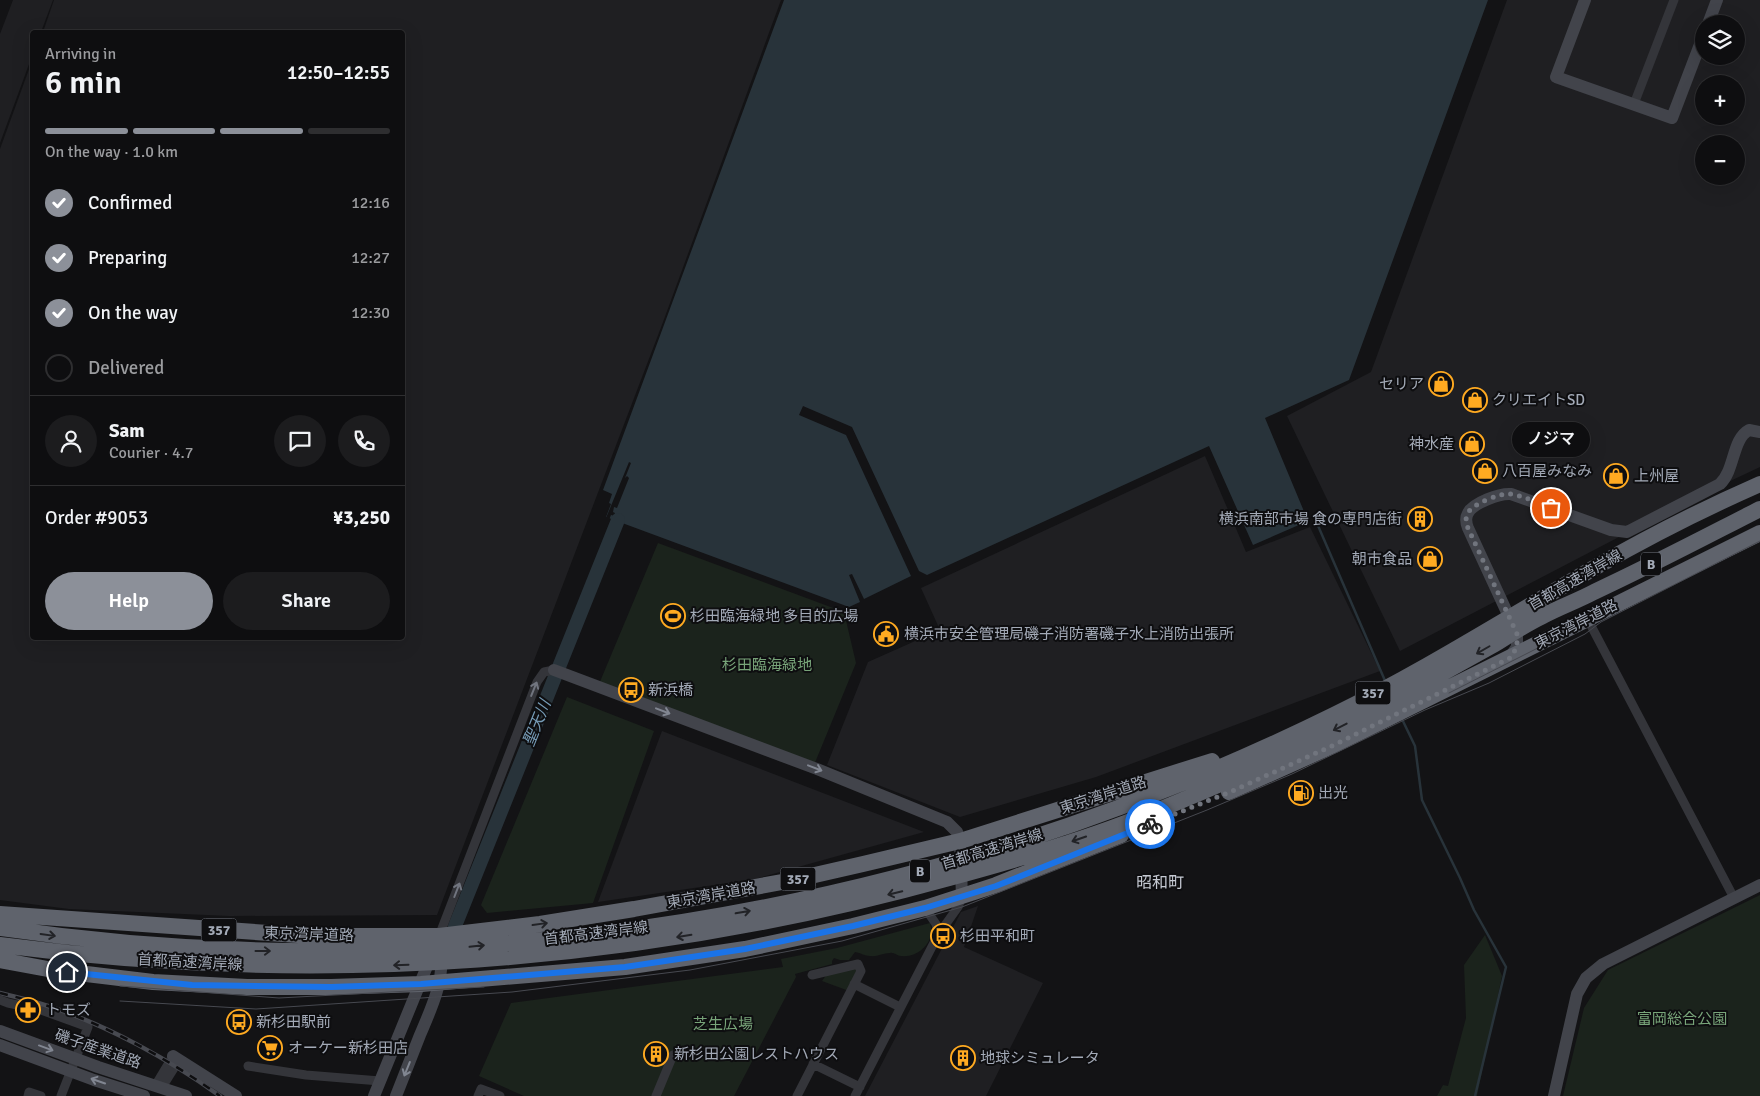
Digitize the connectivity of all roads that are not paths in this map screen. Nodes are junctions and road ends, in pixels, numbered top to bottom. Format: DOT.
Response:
graph roads {
  1 [pos="1584,0"];
  2 [pos="1674,0"];
  3 [pos="1717,0"];
  4 [pos="1711,15"];
  5 [pos="1695,58"];
  6 [pos="1634,104"];
  7 [pos="1760,432"];
  8 [pos="1760,484"];
  9 [pos="1758,503"];
  10 [pos="1760,516"];
  11 [pos="1760,523"];
  12 [pos="1760,533"];
  13 [pos="1597,591"];
  14 [pos="1564,604"];
  15 [pos="1509,616"];
  16 [pos="1587,618"];
  17 [pos="1517,634"];
  18 [pos="1554,636"];
  19 [pos="1510,658"];
  20 [pos="554,670"];
  21 [pos="1279,740"];
  22 [pos="960,841"];
  23 [pos="1043,851"];
  24 [pos="1760,886"];
  25 [pos="962,897"];
  26 [pos="1734,898"];
  27 [pos="925,908"];
  28 [pos="634,909"];
  29 [pos="0,915"];
  30 [pos="89,922"];
  31 [pos="0,928"];
  32 [pos="938,935"];
  33 [pos="312,936"];
  34 [pos="439,936"];
  35 [pos="0,945"];
  36 [pos="0,959"];
  37 [pos="568,972"];
  38 [pos="80,974"];
  39 [pos="812,975"];
  40 [pos="476,980"];
  41 [pos="440,983"];
  42 [pos="421,984"];
  43 [pos="854,984"];
  44 [pos="294,988"];
  45 [pos="0,1000"];
  46 [pos="900,1007"];
  47 [pos="431,1009"];
  48 [pos="0,1031"];
  49 [pos="0,1045"];
  50 [pos="673,1056"];
  51 [pos="176,1058"];
  52 [pos="813,1064"];
  53 [pos="248,1066"];
  54 [pos="380,1081"];
  55 [pos="860,1087"];
  56 [pos="152,1091"];
  57 [pos="62,1092"];
  58 [pos="144,1096"];
  59 [pos="186,1096"];
  60 [pos="236,1096"];
  61 [pos="374,1096"];
  62 [pos="396,1096"];
  63 [pos="478,1096"];
  64 [pos="500,1096"];
  65 [pos="656,1096"];
  66 [pos="796,1096"];
  67 [pos="855,1096"];
  68 [pos="1554,1096"];
  1 -- 6 [label="street"];
  2 -- 6 [label="street"];
  3 -- 4 [label="street"];
  5 -- 6 [label="street"];
  7 -- 15 [label="street"];
  8 -- 15 [label="highway, 東京湾岸道路 / 357"];
  8 -- 21 [label="highway, 首都高速湾岸線 / B"];
  9 -- 13 [label="highway, 首都高速湾岸線 / B"];
  9 -- 14 [label="highway"];
  10 -- 13 [label="highway"];
  11 -- 14 [label="highway"];
  12 -- 16 [label="highway, 東京湾岸道路 / 357"];
  13 -- 14 [label="highway, 首都高速湾岸線 / B"];
  14 -- 23 [label="highway, 首都高速湾岸線 / B, one-way"];
  15 -- 17 [label="street"];
  15 -- 22 [label="highway, 東京湾岸道路 / 357"];
  16 -- 18 [label="highway, 東京湾岸道路 / 357"];
  16 -- 26 [label="street"];
  17 -- 18 [label="street"];
  17 -- 19 [label="street"];
  18 -- 19 [label="highway, 東京湾岸道路 / 357"];
  19 -- 25 [label="highway, 東京湾岸道路 / 357"];
  20 -- 22 [label="street, one-way"];
  34 -- 20 [label="street, one-way"];
  21 -- 28 [label="highway, 357"];
  31 -- 21 [label="highway, 首都高速湾岸線 / B, one-way"];
  22 -- 25 [label="street"];
  22 -- 28 [label="highway, 東京湾岸道路 / 357"];
  23 -- 35 [label="highway, 首都高速湾岸線 / B, one-way"];
  23 -- 37 [label="highway, B"];
  24 -- 26 [label="street"];
  25 -- 27 [label="highway, 東京湾岸道路 / 357"];
  25 -- 32 [label="street"];
  26 -- 68 [label="street"];
  27 -- 32 [label="street"];
  27 -- 37 [label="highway, 東京湾岸道路 / 357"];
  34 -- 28 [label="highway, 東京湾岸道路 / 357, one-way"];
  29 -- 30 [label="highway, 東京湾岸道路 / 357"];
  29 -- 33 [label="highway"];
  30 -- 33 [label="highway, 東京湾岸道路 / 357"];
  30 -- 38 [label="street"];
  32 -- 46 [label="street"];
  33 -- 34 [label="highway, 東京湾岸道路 / 357"];
  34 -- 41 [label="street"];
  34 -- 42 [label="street"];
  36 -- 38 [label="highway, 東京湾岸道路 / 357"];
  36 -- 44 [label="highway"];
  37 -- 40 [label="highway, 東京湾岸道路 / 357"];
  38 -- 44 [label="highway, 東京湾岸道路 / 357"];
  39 -- 43 [label="street"];
  40 -- 41 [label="highway, 東京湾岸道路 / 357"];
  40 -- 47 [label="street"];
  41 -- 42 [label="highway, 東京湾岸道路 / 357"];
  41 -- 47 [label="street"];
  42 -- 44 [label="highway, 東京湾岸道路 / 357"];
  42 -- 54 [label="street"];
  43 -- 46 [label="street"];
  43 -- 52 [label="street"];
  45 -- 57 [label="street"];
  46 -- 55 [label="street"];
  47 -- 62 [label="street, one-way"];
  48 -- 56 [label="street, 磯子産業道路, one-way"];
  58 -- 49 [label="street, 磯子産業道路, one-way"];
  50 -- 65 [label="street"];
  51 -- 56 [label="street"];
  51 -- 60 [label="street"];
  52 -- 55 [label="street"];
  52 -- 66 [label="street"];
  53 -- 54 [label="street"];
  54 -- 61 [label="street"];
  55 -- 67 [label="street"];
  56 -- 59 [label="street, 磯子産業道路"];
  63 -- 64 [label="street"];
}
